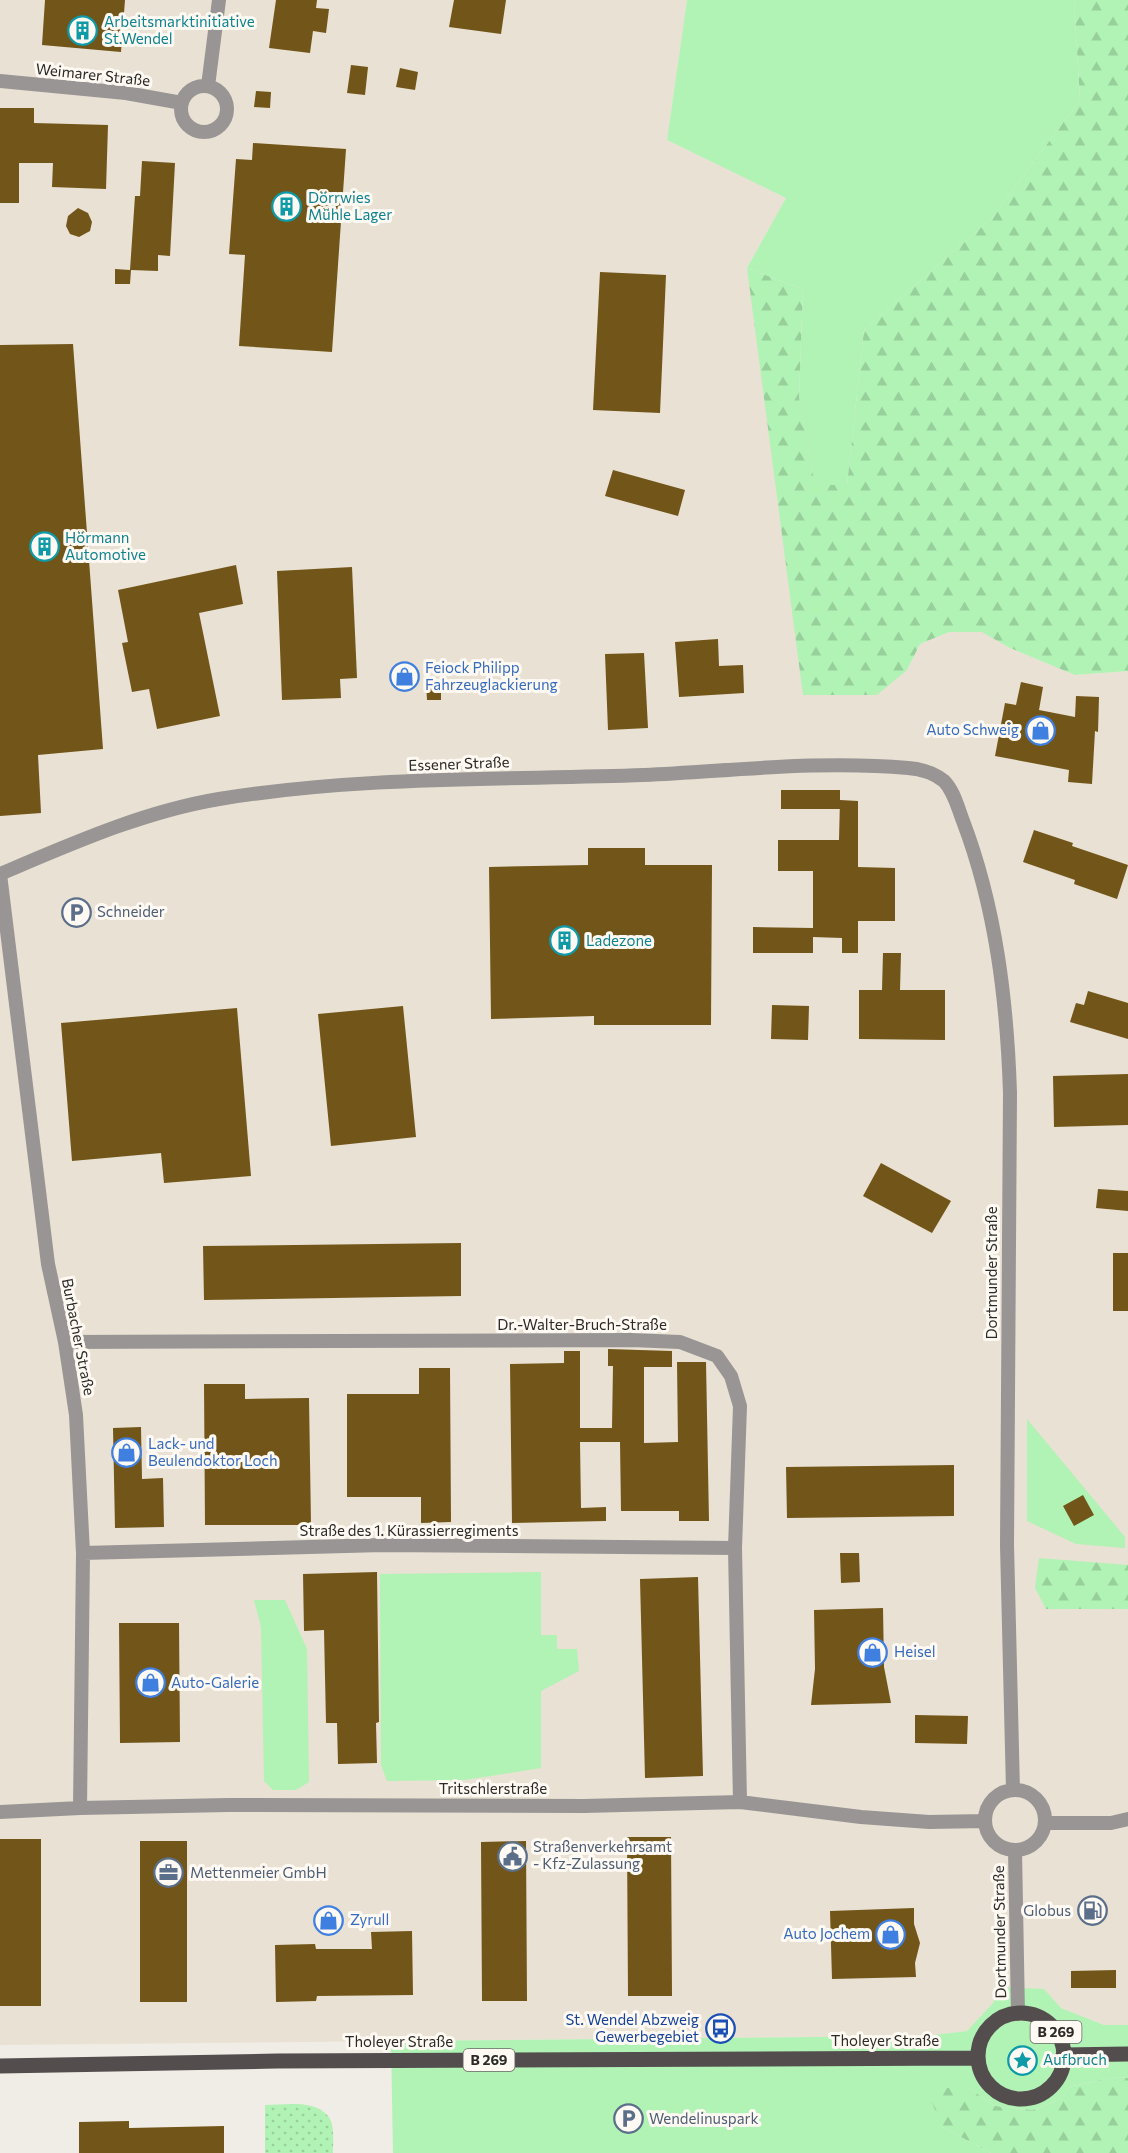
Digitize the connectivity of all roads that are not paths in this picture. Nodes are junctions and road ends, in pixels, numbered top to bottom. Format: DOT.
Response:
graph roads {
  1 [pos="219,0"];
  2 [pos="0,81"];
  3 [pos="208,86"];
  4 [pos="182,103"];
  5 [pos="933,773"];
  6 [pos="0,874"];
  7 [pos="65,1342"];
  8 [pos="735,1548"];
  9 [pos="83,1553"];
  10 [pos="1013,1790"];
  11 [pos="740,1802"];
  12 [pos="80,1808"];
  13 [pos="0,1812"];
  14 [pos="1128,1818"];
  15 [pos="985,1821"];
  16 [pos="1046,1823"];
  17 [pos="1015,1850"];
  18 [pos="1018,2014"];
  19 [pos="1128,2054"];
  20 [pos="1063,2055"];
  21 [pos="978,2058"];
  22 [pos="0,2066"];
  1 -- 3 [label="street"];
  2 -- 4 [label="street, Weimarer Straße"];
  3 -- 4 [label="street"];
  3 -- 4 [label="street"];
  5 -- 6 [label="street, Essener Straße"];
  5 -- 10 [label="street, Dortmunder Straße"];
  6 -- 7 [label="street, Burbacher Straße"];
  7 -- 8 [label="street, Dr.-Walter-Bruch-Straße"];
  7 -- 9 [label="street, Burbacher Straße"];
  8 -- 9 [label="street, Straße des 1. Kürassierregiments"];
  8 -- 11 [label="street, Dr.-Walter-Bruch-Straße"];
  9 -- 12 [label="street, Burbacher Straße"];
  10 -- 15 [label="street"];
  10 -- 16 [label="street"];
  11 -- 12 [label="street, Tritschlerstraße"];
  11 -- 15 [label="street, Tritschlerstraße"];
  12 -- 13 [label="street, Tritschlerstraße"];
  14 -- 16 [label="street"];
  15 -- 17 [label="street, Dortmunder Straße"];
  16 -- 17 [label="street, Dortmunder Straße"];
  17 -- 18 [label="street, Dortmunder Straße"];
  18 -- 20 [label="main road, B 269"];
  18 -- 21 [label="main road, B 269"];
  19 -- 20 [label="main road, B 269"];
  20 -- 21 [label="main road, B 269"];
  21 -- 22 [label="main road, Tholeyer Straße / B 269"];
}
